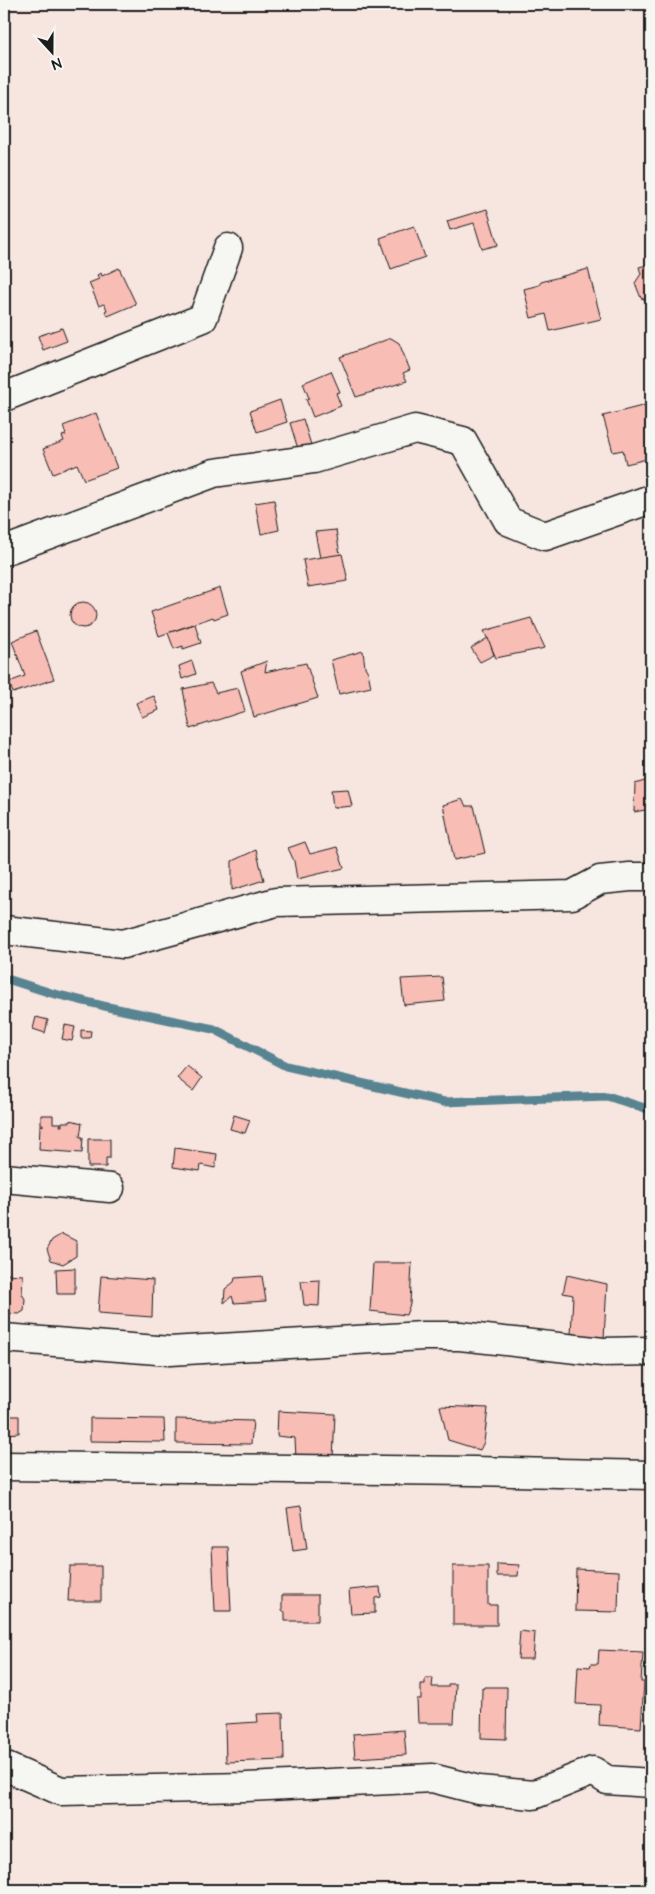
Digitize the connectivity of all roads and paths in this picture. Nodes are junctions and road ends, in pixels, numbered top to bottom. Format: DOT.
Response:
graph roads {
  1 [pos="228,248"];
  2 [pos="4,397"];
  3 [pos="651,498"];
  4 [pos="4,551"];
  5 [pos="651,877"];
  6 [pos="4,930"];
  7 [pos="4,1178"];
  8 [pos="110,1188"];
  9 [pos="4,1338"];
  10 [pos="651,1351"];
  11 [pos="4,1466"];
  12 [pos="651,1475"];
  13 [pos="4,1766"];
  14 [pos="651,1783"];
  1 -- 2 [label="street"];
  3 -- 4 [label="street"];
  5 -- 6 [label="street"];
  7 -- 8 [label="street"];
  9 -- 10 [label="street"];
  11 -- 12 [label="street"];
  13 -- 14 [label="street"];
}
